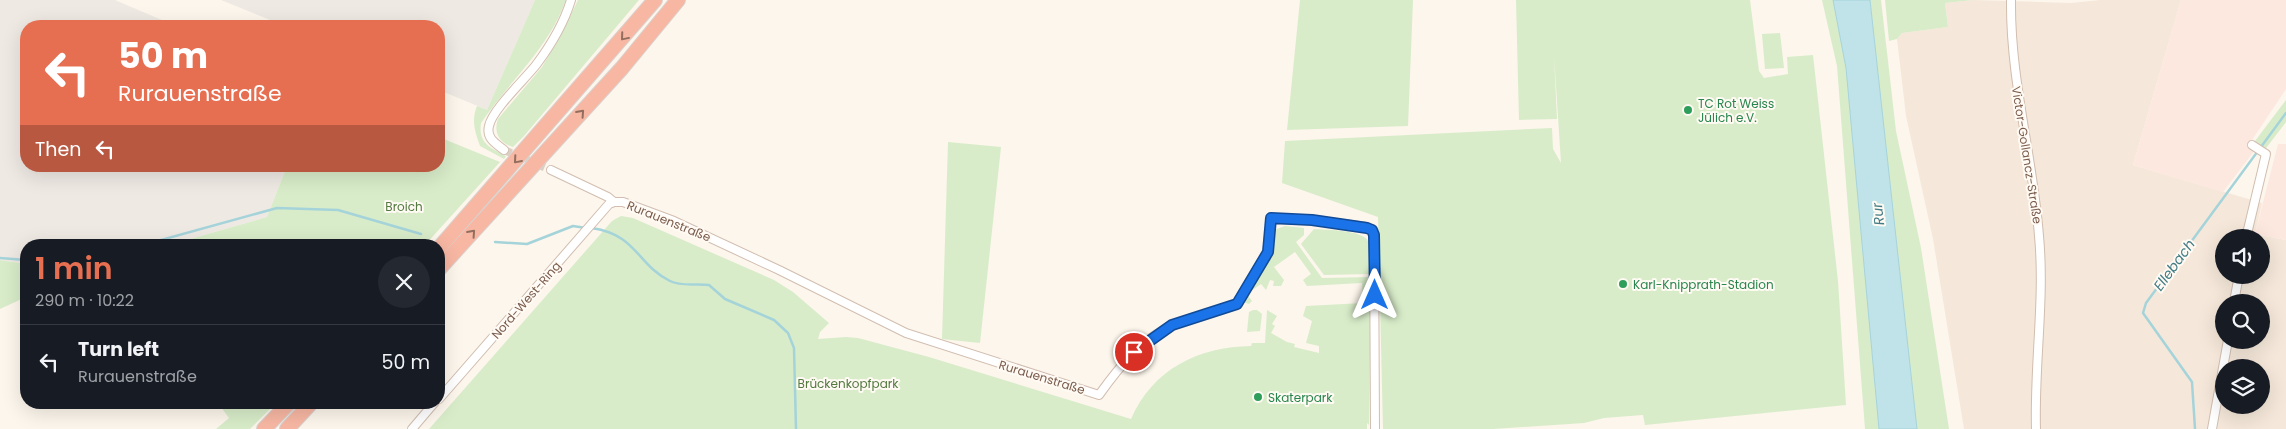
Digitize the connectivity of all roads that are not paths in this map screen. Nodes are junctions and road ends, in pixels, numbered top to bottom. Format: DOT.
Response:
graph roads {
  1 [pos="571,0"];
  2 [pos="655,0"];
  3 [pos="678,0"];
  4 [pos="2011,0"];
  5 [pos="2256,148"];
  6 [pos="504,150"];
  7 [pos="551,170"];
  8 [pos="614,202"];
  9 [pos="2248,229"];
  10 [pos="445,241"];
  11 [pos="445,262"];
  12 [pos="2226,349"];
  13 [pos="445,392"];
  14 [pos="283,409"];
  15 [pos="306,409"];
  16 [pos="429,409"];
  17 [pos="264,429"];
  18 [pos="287,429"];
  19 [pos="412,429"];
  20 [pos="1375,429"];
  21 [pos="2036,429"];
  22 [pos="2212,429"];
  1 -- 6 [label="street"];
  2 -- 10 [label="highway, one-way"];
  11 -- 3 [label="highway, one-way"];
  4 -- 21 [label="street, Victor-Gollancz-Straße"];
  5 -- 9 [label="street"];
  7 -- 8 [label="street, Rurauenstraße"];
  8 -- 13 [label="street, Nord-West-Ring"];
  8 -- 20 [label="street, Rurauenstraße"];
  12 -- 22 [label="street"];
  14 -- 17 [label="highway"];
  15 -- 18 [label="highway"];
  16 -- 19 [label="street"];
}
